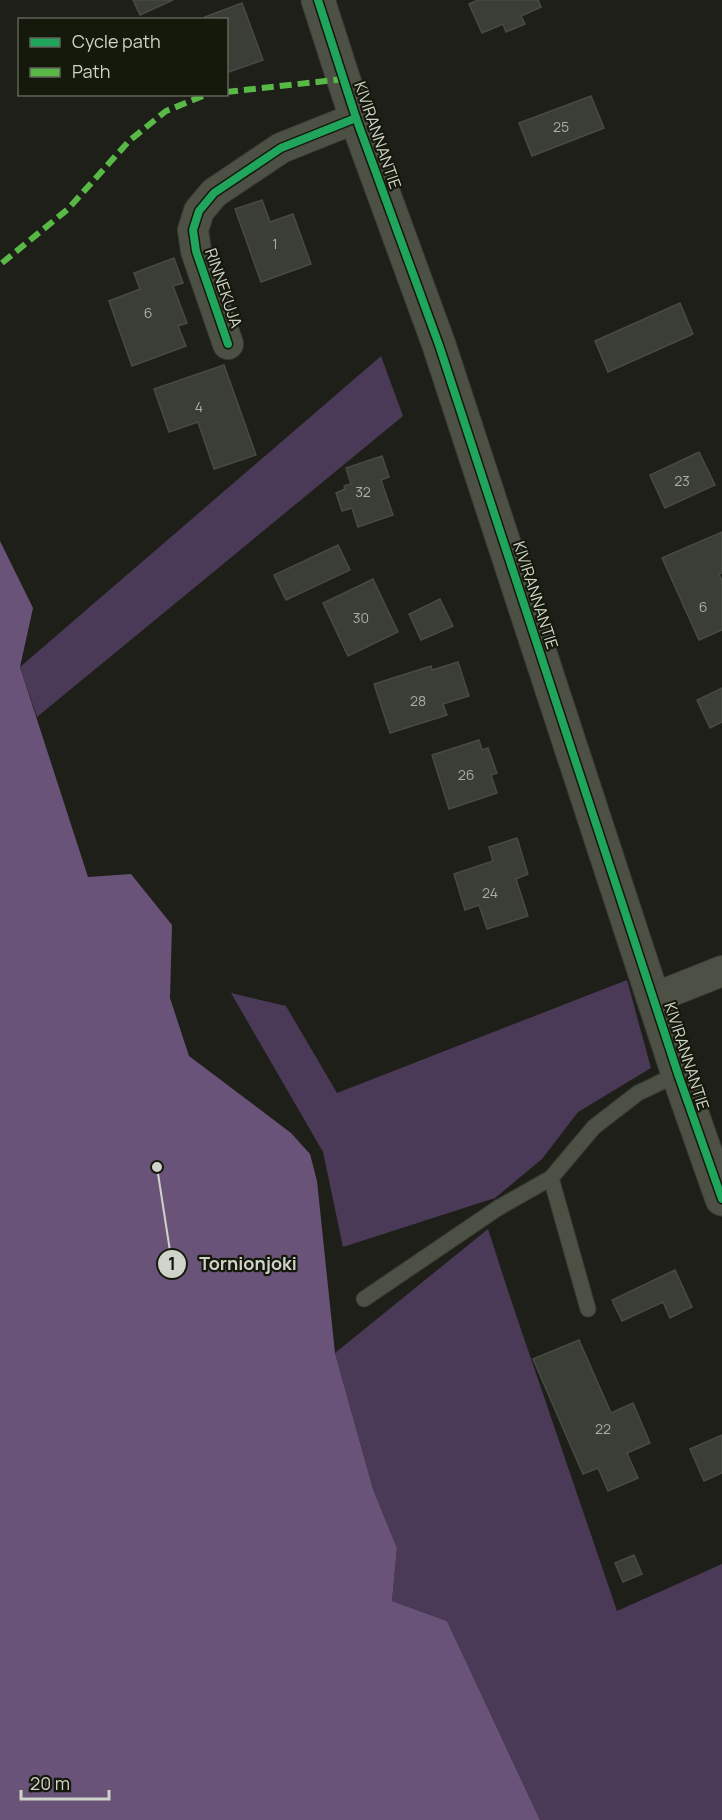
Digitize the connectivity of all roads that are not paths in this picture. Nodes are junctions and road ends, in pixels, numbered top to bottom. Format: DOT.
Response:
graph roads {
  1 [pos="318,0"];
  2 [pos="356,118"];
  3 [pos="228,344"];
  4 [pos="722,970"];
  5 [pos="654,998"];
  6 [pos="678,1074"];
  7 [pos="551,1178"];
  8 [pos="722,1200"];
  9 [pos="364,1299"];
  10 [pos="588,1309"];
  1 -- 2 [label="street, KIVIRANNANTIE"];
  2 -- 3 [label="street, RINNEKUJA"];
  2 -- 5 [label="street, KIVIRANNANTIE"];
  4 -- 5 [label="street"];
  5 -- 6 [label="street, KIVIRANNANTIE"];
  6 -- 7 [label="lane"];
  6 -- 8 [label="street, KIVIRANNANTIE"];
  7 -- 9 [label="lane"];
  7 -- 10 [label="lane"];
}
